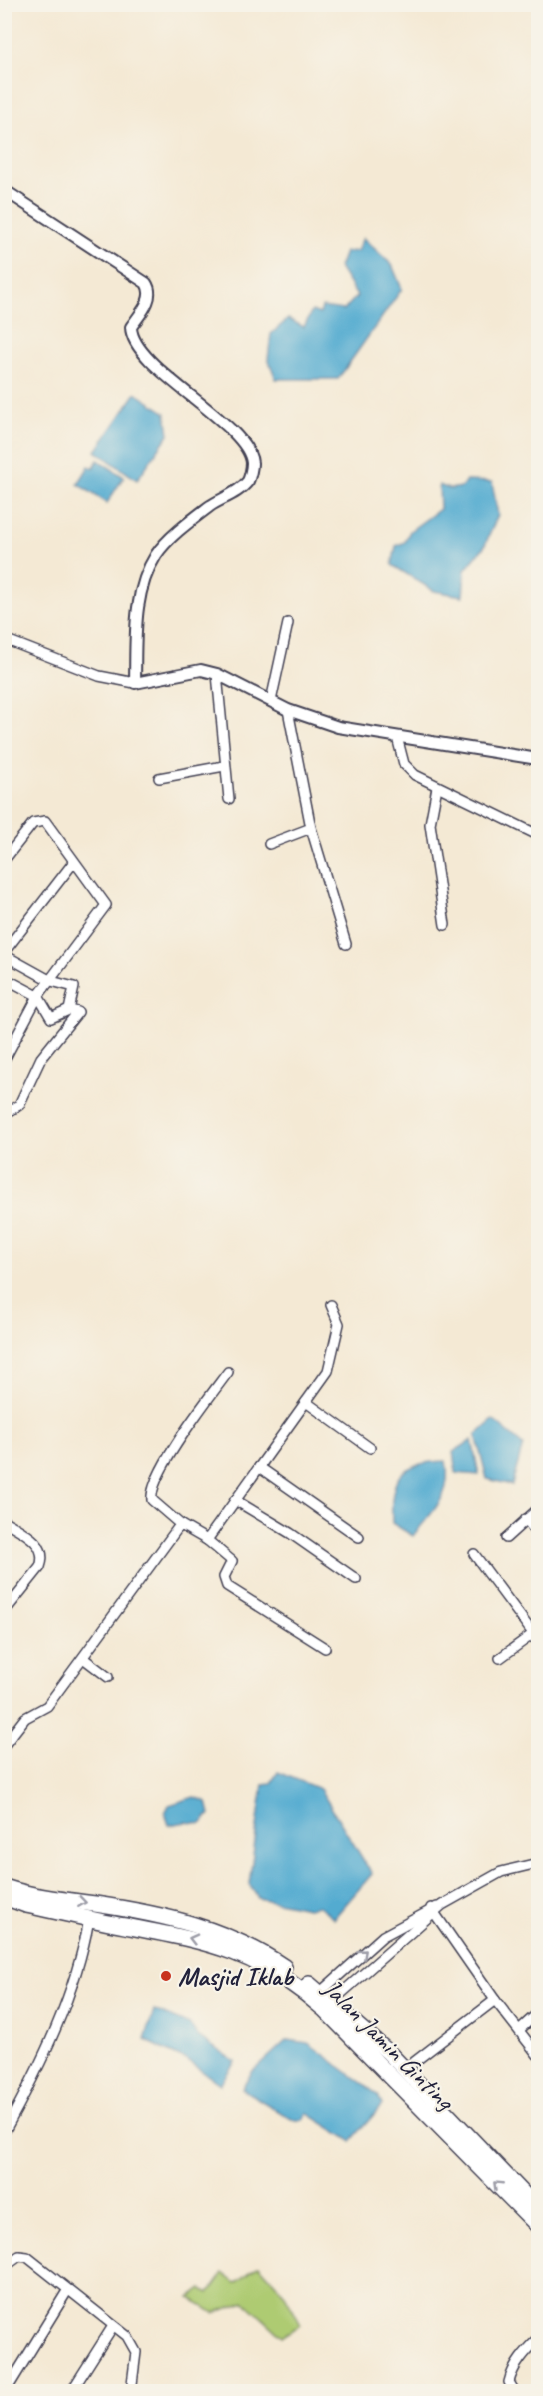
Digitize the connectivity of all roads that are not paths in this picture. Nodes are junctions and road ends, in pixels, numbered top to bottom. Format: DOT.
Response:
graph roads {
  1 [pos="4,190"];
  2 [pos="288,622"];
  3 [pos="4,639"];
  4 [pos="217,674"];
  5 [pos="135,683"];
  6 [pos="271,701"];
  7 [pos="288,710"];
  8 [pos="397,737"];
  9 [pos="538,759"];
  10 [pos="224,766"];
  11 [pos="159,778"];
  12 [pos="437,787"];
  13 [pos="229,799"];
  14 [pos="311,828"];
  15 [pos="538,835"];
  16 [pos="269,844"];
  17 [pos="4,860"];
  18 [pos="73,863"];
  19 [pos="445,925"];
  20 [pos="346,944"];
  21 [pos="4,954"];
  22 [pos="4,978"];
  23 [pos="51,981"];
  24 [pos="38,996"];
  25 [pos="69,1010"];
  26 [pos="4,1060"];
  27 [pos="4,1114"];
  28 [pos="331,1305"];
  29 [pos="228,1372"];
  30 [pos="306,1402"];
  31 [pos="370,1448"];
  32 [pos="259,1467"];
  33 [pos="235,1500"];
  34 [pos="538,1509"];
  35 [pos="526,1519"];
  36 [pos="4,1521"];
  37 [pos="181,1525"];
  38 [pos="538,1535"];
  39 [pos="359,1537"];
  40 [pos="506,1538"];
  41 [pos="207,1540"];
  42 [pos="474,1554"];
  43 [pos="356,1579"];
  44 [pos="4,1612"];
  45 [pos="536,1637"];
  46 [pos="325,1648"];
  47 [pos="82,1658"];
  48 [pos="500,1658"];
  49 [pos="108,1677"];
  50 [pos="4,1746"];
  51 [pos="538,1863"];
  52 [pos="4,1887"];
  53 [pos="4,1897"];
  54 [pos="433,1911"];
  55 [pos="94,1920"];
  56 [pos="495,2000"];
  57 [pos="322,2001"];
  58 [pos="538,2013"];
  59 [pos="519,2030"];
  60 [pos="538,2055"];
  61 [pos="405,2069"];
  62 [pos="4,2132"];
  63 [pos="538,2209"];
  64 [pos="538,2226"];
  65 [pos="4,2267"];
  66 [pos="67,2290"];
  67 [pos="113,2326"];
  68 [pos="538,2339"];
  69 [pos="6,2391"];
  70 [pos="71,2391"];
  71 [pos="131,2391"];
  72 [pos="515,2391"];
  1 -- 5 [label="street"];
  2 -- 6 [label="street"];
  3 -- 5 [label="street"];
  4 -- 5 [label="street"];
  4 -- 6 [label="street"];
  4 -- 10 [label="street"];
  6 -- 7 [label="street"];
  7 -- 8 [label="street"];
  7 -- 14 [label="street"];
  8 -- 9 [label="street"];
  8 -- 12 [label="street"];
  10 -- 11 [label="street"];
  10 -- 13 [label="street"];
  12 -- 15 [label="street"];
  12 -- 19 [label="street"];
  14 -- 16 [label="street"];
  14 -- 20 [label="street"];
  17 -- 18 [label="street"];
  18 -- 21 [label="street"];
  18 -- 23 [label="street"];
  21 -- 23 [label="street"];
  22 -- 24 [label="street"];
  23 -- 24 [label="street"];
  23 -- 25 [label="street"];
  24 -- 25 [label="street"];
  24 -- 26 [label="street"];
  25 -- 27 [label="street"];
  28 -- 30 [label="street"];
  29 -- 37 [label="street"];
  30 -- 31 [label="street"];
  30 -- 32 [label="street"];
  32 -- 33 [label="street"];
  32 -- 39 [label="street"];
  33 -- 41 [label="street"];
  33 -- 43 [label="street"];
  34 -- 35 [label="street"];
  35 -- 38 [label="street"];
  35 -- 40 [label="street"];
  36 -- 44 [label="street"];
  37 -- 41 [label="street"];
  37 -- 47 [label="street"];
  41 -- 46 [label="street"];
  42 -- 45 [label="street"];
  45 -- 48 [label="street"];
  47 -- 49 [label="street"];
  47 -- 50 [label="street"];
  51 -- 54 [label="street"];
  52 -- 57 [label="highway, Jalan Jamin Ginting, one-way"];
  53 -- 55 [label="highway, Jalan Jamin Ginting"];
  54 -- 56 [label="street"];
  54 -- 57 [label="street"];
  57 -- 54 [label="street, one-way"];
  57 -- 55 [label="highway, Jalan Jamin Ginting, one-way"];
  55 -- 62 [label="street"];
  56 -- 59 [label="street"];
  56 -- 61 [label="street"];
  57 -- 61 [label="highway, Jalan Jamin Ginting"];
  64 -- 57 [label="highway, Jalan Jamin Ginting, one-way"];
  58 -- 59 [label="street"];
  59 -- 60 [label="street"];
  61 -- 63 [label="highway, Jalan Jamin Ginting"];
  65 -- 66 [label="street"];
  66 -- 67 [label="street"];
  66 -- 69 [label="street"];
  67 -- 70 [label="street"];
  67 -- 71 [label="street"];
  68 -- 72 [label="street"];
}
